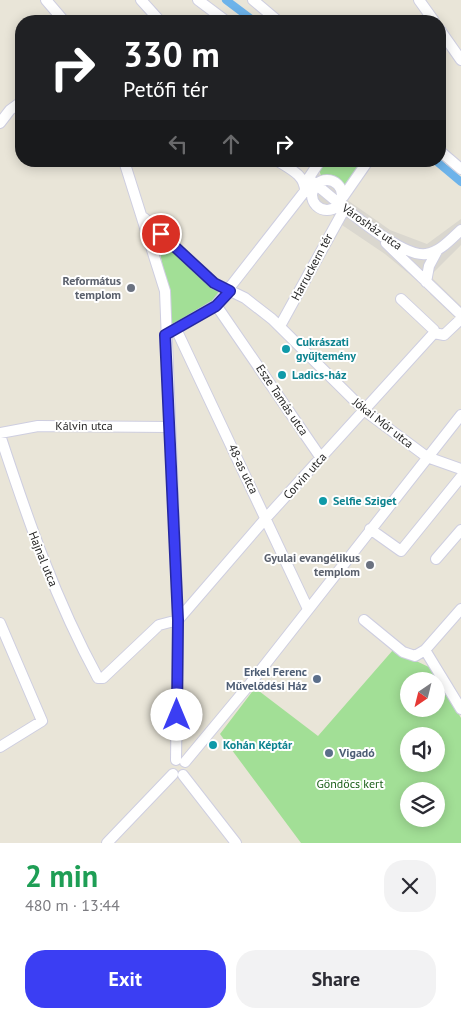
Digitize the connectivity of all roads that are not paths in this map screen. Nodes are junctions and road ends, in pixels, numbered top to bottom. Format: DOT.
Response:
graph roads {
  1 [pos="46,0"];
  2 [pos="141,0"];
  3 [pos="198,0"];
  4 [pos="252,0"];
  5 [pos="419,0"];
  6 [pos="59,15"];
  7 [pos="155,15"];
  8 [pos="218,15"];
  9 [pos="271,15"];
  10 [pos="430,15"];
  11 [pos="446,39"];
  12 [pos="461,60"];
  13 [pos="15,106"];
  14 [pos="0,123"];
  15 [pos="446,156"];
  16 [pos="126,167"];
  17 [pos="287,167"];
  18 [pos="318,167"];
  19 [pos="364,167"];
  20 [pos="461,169"];
  21 [pos="312,182"];
  22 [pos="342,203"];
  23 [pos="144,218"];
  24 [pos="461,230"];
  25 [pos="377,233"];
  26 [pos="161,234"];
  27 [pos="150,241"];
  28 [pos="437,251"];
  29 [pos="426,282"];
  30 [pos="230,291"];
  31 [pos="401,299"];
  32 [pos="216,306"];
  33 [pos="461,314"];
  34 [pos="461,319"];
  35 [pos="276,322"];
  36 [pos="176,329"];
  37 [pos="434,333"];
  38 [pos="165,335"];
  39 [pos="365,412"];
  40 [pos="461,415"];
  41 [pos="169,427"];
  42 [pos="0,434"];
  43 [pos="427,457"];
  44 [pos="321,458"];
  45 [pos="461,469"];
  46 [pos="461,477"];
  47 [pos="266,518"];
  48 [pos="370,529"];
  49 [pos="461,530"];
  50 [pos="436,559"];
  51 [pos="308,609"];
  52 [pos="461,609"];
  53 [pos="178,620"];
  54 [pos="364,620"];
  55 [pos="0,623"];
  56 [pos="425,650"];
  57 [pos="461,709"];
  58 [pos="0,748"];
  59 [pos="181,758"];
  60 [pos="178,775"];
  61 [pos="107,843"];
  62 [pos="236,843"];
  1 -- 6 [label="street"];
  2 -- 7 [label="street"];
  3 -- 8 [label="street"];
  4 -- 9 [label="street"];
  5 -- 10 [label="street"];
  11 -- 12 [label="street"];
  13 -- 14 [label="street"];
  15 -- 20 [label="street"];
  16 -- 23 [label="street"];
  17 -- 30 [label="street"];
  18 -- 21 [label="street"];
  19 -- 22 [label="street, Harruckern tér"];
  21 -- 22 [label="street, Városház utca"];
  21 -- 22 [label="street"];
  21 -- 22 [label="street"];
  22 -- 25 [label="street, Városház utca"];
  22 -- 35 [label="street, Harruckern tér"];
  23 -- 26 [label="street, Jókai Mór utca"];
  23 -- 27 [label="street"];
  24 -- 28 [label="street"];
  25 -- 28 [label="street, Városház utca"];
  25 -- 29 [label="street"];
  26 -- 27 [label="street"];
  26 -- 30 [label="street, Jókai Mór utca"];
  27 -- 38 [label="street"];
  28 -- 29 [label="street"];
  29 -- 33 [label="street"];
  30 -- 32 [label="street"];
  30 -- 35 [label="street, Jókai Mór utca"];
  31 -- 37 [label="street"];
  32 -- 36 [label="street"];
  32 -- 44 [label="street, Esze Tamás utca"];
  34 -- 37 [label="street, Corvin utca"];
  35 -- 39 [label="street, Jókai Mór utca"];
  36 -- 38 [label="street"];
  36 -- 47 [label="street, 48-as utca"];
  37 -- 39 [label="street, Corvin utca"];
  38 -- 41 [label="street"];
  39 -- 43 [label="street, Jókai Mór utca"];
  39 -- 44 [label="street, Corvin utca"];
  40 -- 43 [label="street"];
  41 -- 42 [label="street, Kálvin utca"];
  41 -- 53 [label="street"];
  42 -- 53 [label="street, Hajnal utca"];
  43 -- 45 [label="street, Jókai Mór utca"];
  43 -- 48 [label="street"];
  44 -- 47 [label="street, Corvin utca"];
  46 -- 48 [label="street"];
  47 -- 51 [label="street, 48-as utca"];
  47 -- 53 [label="street, Corvin utca"];
  48 -- 51 [label="street"];
  49 -- 50 [label="street"];
  51 -- 59 [label="street"];
  52 -- 56 [label="street"];
  53 -- 59 [label="street"];
  54 -- 56 [label="street"];
  55 -- 58 [label="street"];
  56 -- 57 [label="street"];
  59 -- 60 [label="street"];
  60 -- 61 [label="street"];
  60 -- 62 [label="street"];
}
